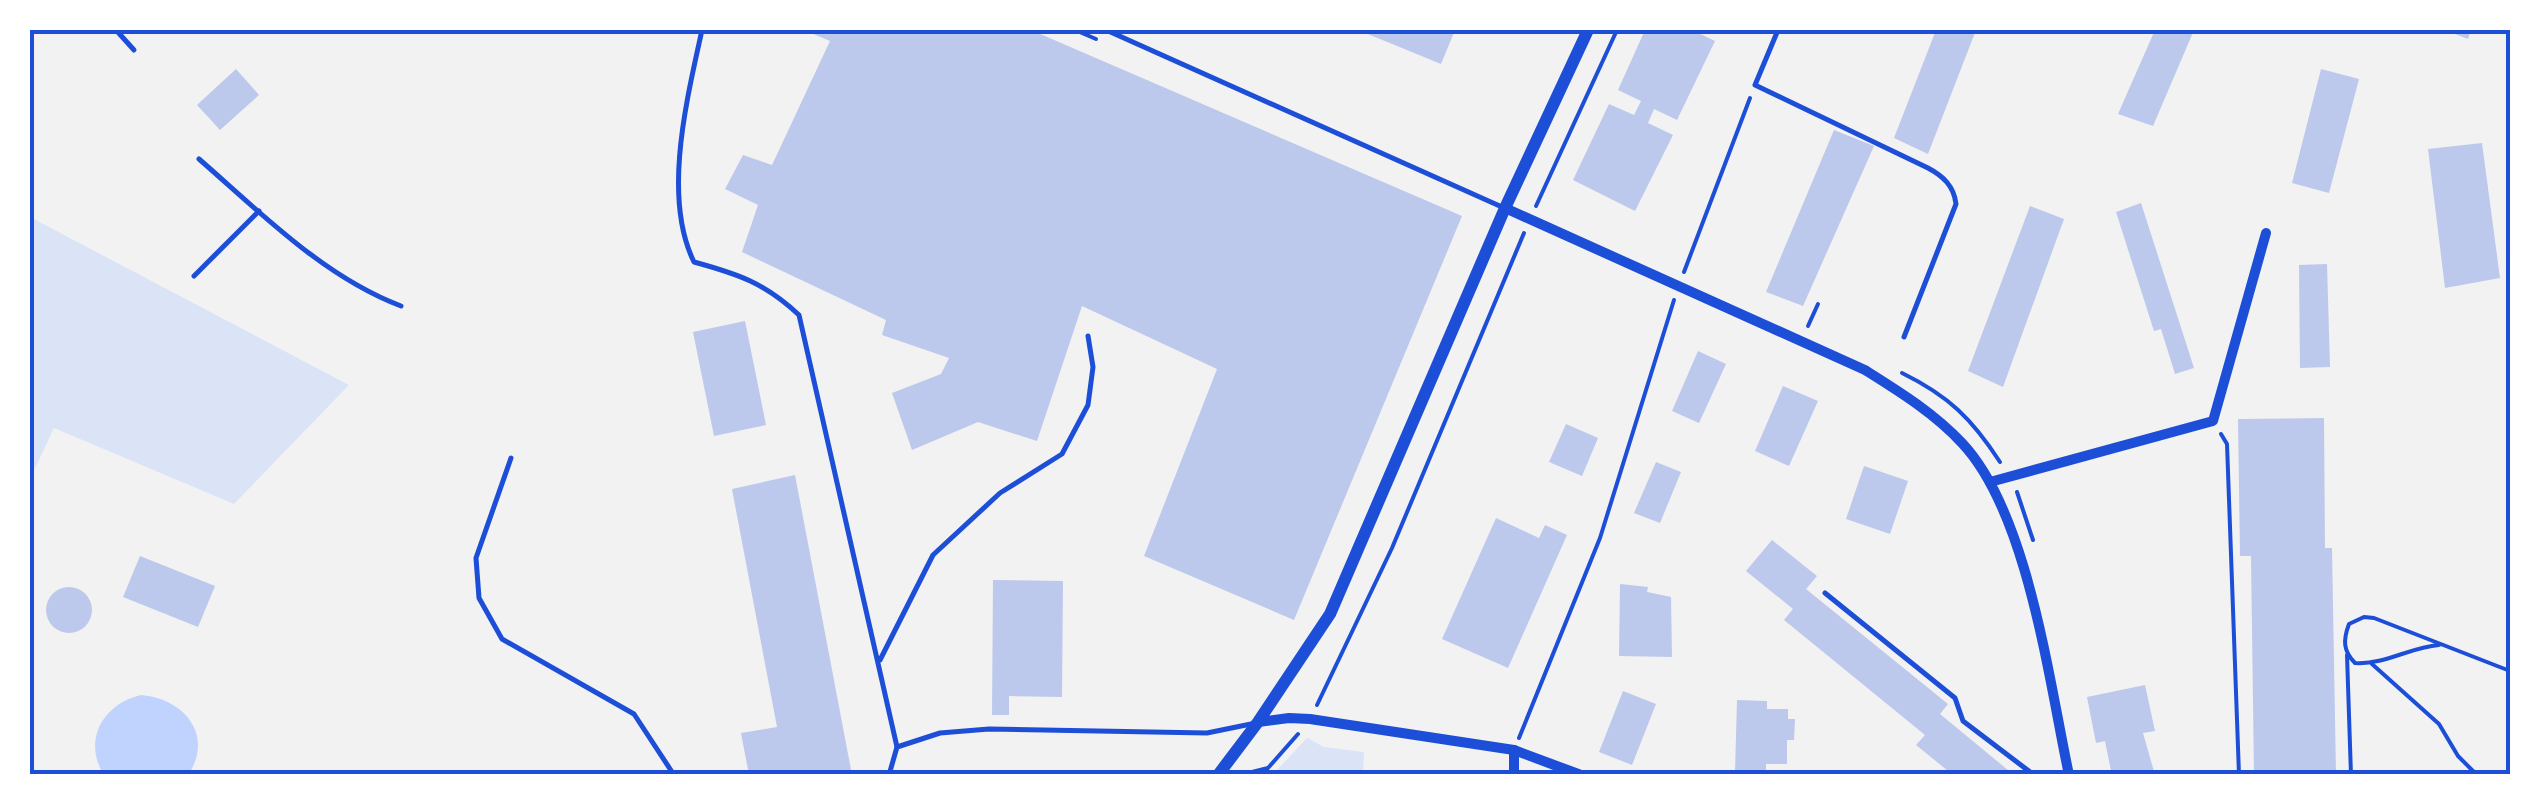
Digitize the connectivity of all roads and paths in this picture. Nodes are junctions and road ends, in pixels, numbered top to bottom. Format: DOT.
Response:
graph roads {
  1 [pos="116,30"];
  2 [pos="702,30"];
  3 [pos="1106,30"];
  4 [pos="1588,30"];
  5 [pos="1616,30"];
  6 [pos="1778,30"];
  7 [pos="134,50"];
  8 [pos="1755,85"];
  9 [pos="200,160"];
  10 [pos="1505,208"];
  11 [pos="259,211"];
  12 [pos="1530,219"];
  13 [pos="2266,232"];
  14 [pos="194,276"];
  15 [pos="1679,285"];
  16 [pos="1818,304"];
  17 [pos="400,306"];
  18 [pos="1808,326"];
  19 [pos="1088,336"];
  20 [pos="1904,337"];
  21 [pos="2213,421"];
  22 [pos="511,458"];
  23 [pos="1990,482"];
  24 [pos="1825,593"];
  25 [pos="2439,644"];
  26 [pos="2347,654"];
  27 [pos="878,663"];
  28 [pos="2372,664"];
  29 [pos="2510,671"];
  30 [pos="1310,720"];
  31 [pos="1258,722"];
  32 [pos="897,747"];
  33 [pos="1514,750"];
  34 [pos="674,775"];
  35 [pos="889,775"];
  36 [pos="1218,775"];
  37 [pos="1240,775"];
  38 [pos="1514,775"];
  39 [pos="1580,775"];
  40 [pos="2034,775"];
  41 [pos="2069,775"];
  42 [pos="2240,775"];
  43 [pos="2351,775"];
  44 [pos="2476,775"];
  1 -- 7 [label="lane"];
  2 -- 27 [label="lane"];
  3 -- 10 [label="lane"];
  4 -- 10 [label="street"];
  5 -- 12 [label="path"];
  6 -- 8 [label="lane"];
  8 -- 15 [label="path"];
  8 -- 20 [label="lane"];
  9 -- 11 [label="lane"];
  10 -- 12 [label="street"];
  10 -- 31 [label="street"];
  11 -- 14 [label="lane"];
  11 -- 17 [label="lane"];
  12 -- 15 [label="street"];
  12 -- 30 [label="path"];
  13 -- 21 [label="street"];
  15 -- 23 [label="street"];
  15 -- 33 [label="path"];
  16 -- 18 [label="path"];
  19 -- 27 [label="lane"];
  21 -- 23 [label="street"];
  21 -- 42 [label="path"];
  22 -- 34 [label="lane"];
  23 -- 41 [label="street"];
  24 -- 40 [label="lane"];
  25 -- 26 [label="path"];
  25 -- 28 [label="path"];
  25 -- 29 [label="path"];
  26 -- 28 [label="path"];
  26 -- 43 [label="path"];
  27 -- 32 [label="lane"];
  28 -- 44 [label="path"];
  30 -- 31 [label="street"];
  30 -- 33 [label="street"];
  30 -- 37 [label="path"];
  31 -- 32 [label="lane"];
  31 -- 36 [label="street"];
  32 -- 35 [label="lane"];
  33 -- 38 [label="street"];
  33 -- 39 [label="street"];
}
